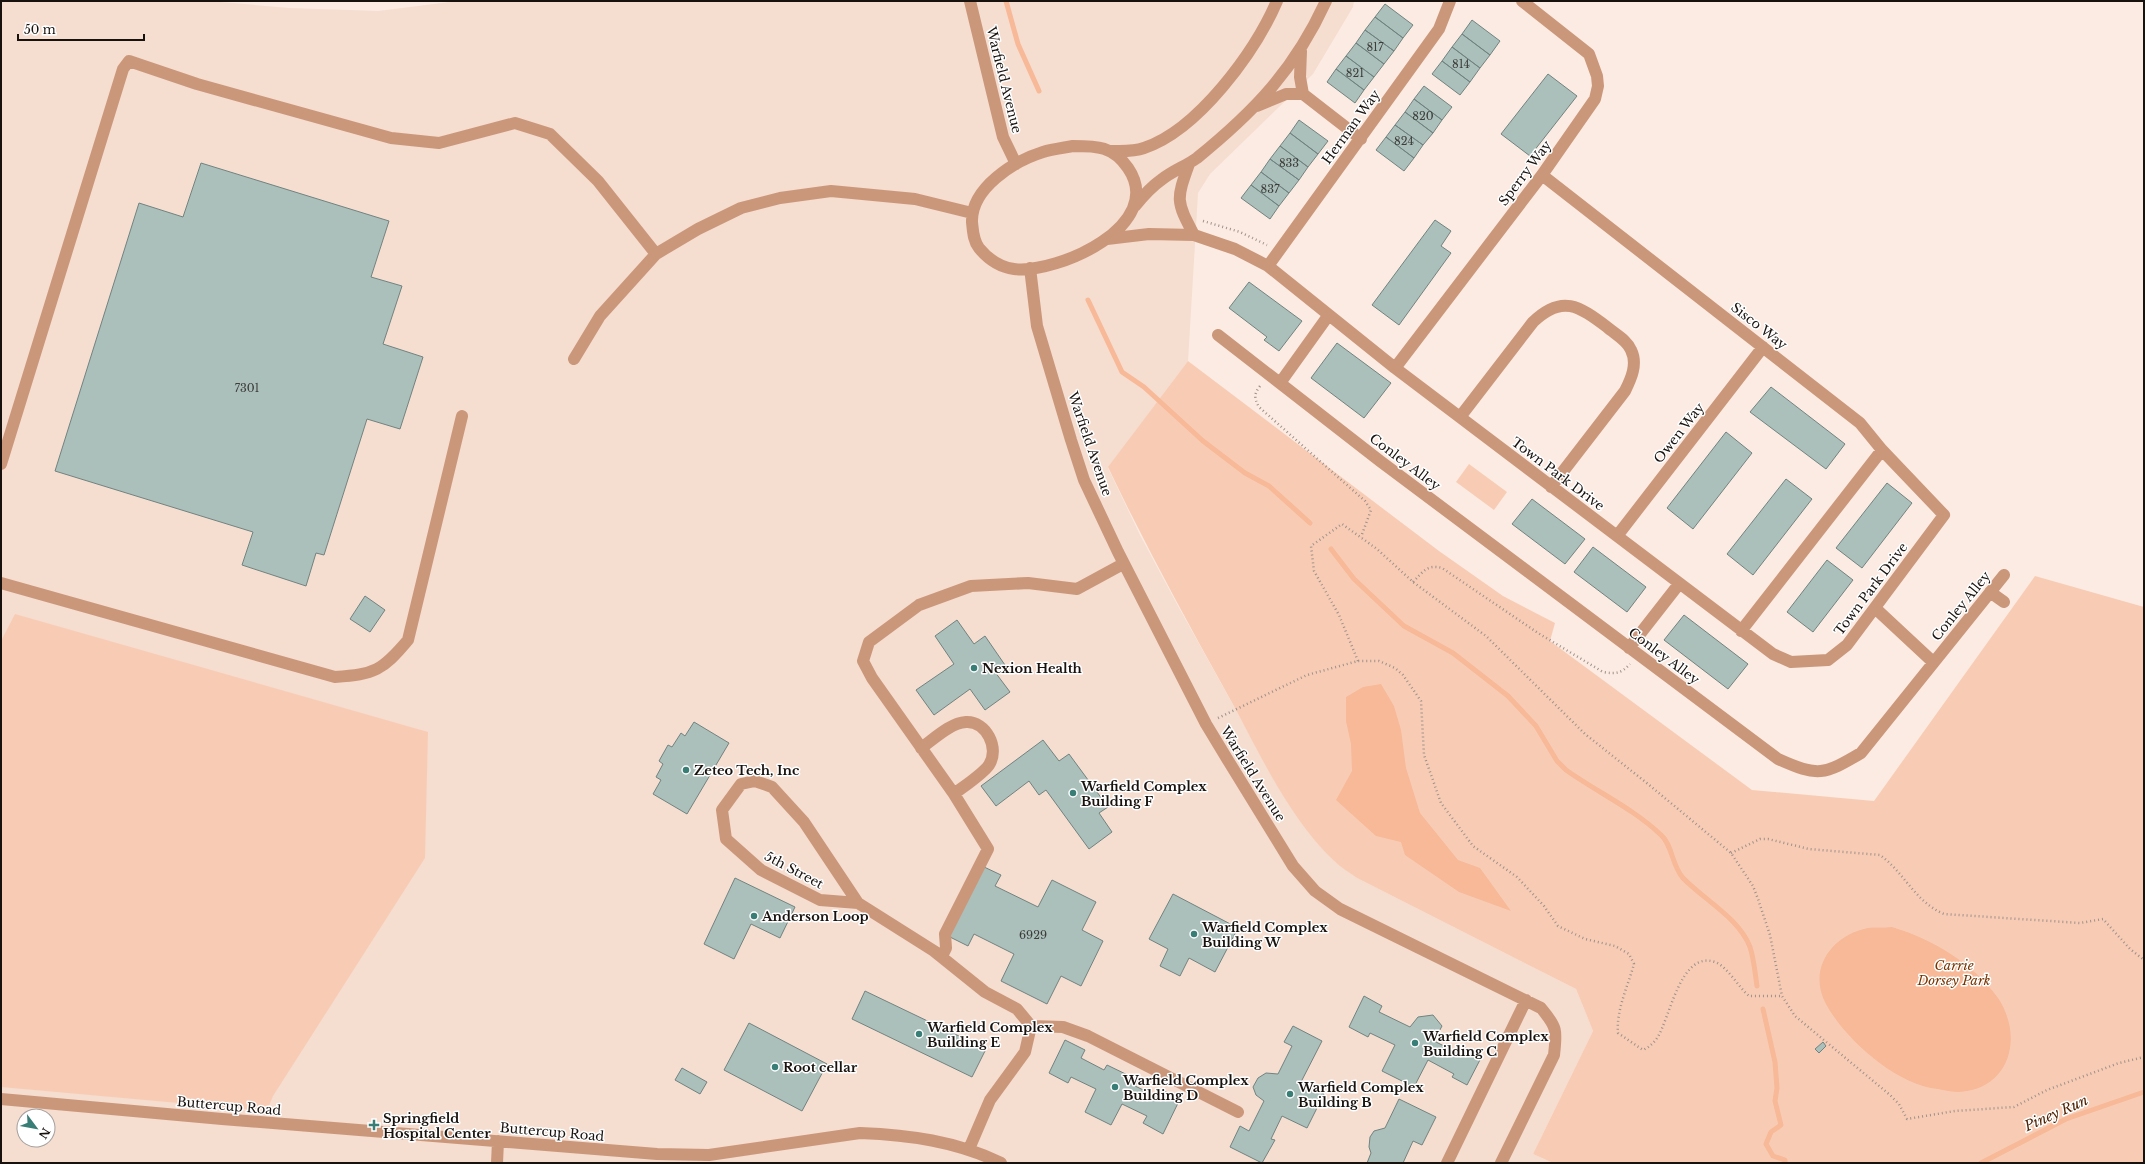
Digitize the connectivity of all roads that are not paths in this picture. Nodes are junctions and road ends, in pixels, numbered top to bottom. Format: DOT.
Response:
graph roads {
  1 [pos="970,1"];
  2 [pos="1277,1"];
  3 [pos="1326,1"];
  4 [pos="1450,1"];
  5 [pos="1522,1"];
  6 [pos="1301,50"];
  7 [pos="1303,94"];
  8 [pos="1255,107"];
  9 [pos="1360,139"];
  10 [pos="1111,151"];
  11 [pos="1016,164"];
  12 [pos="1189,164"];
  13 [pos="1542,175"];
  14 [pos="1134,207"];
  15 [pos="972,213"];
  16 [pos="1194,235"];
  17 [pos="1107,239"];
  18 [pos="656,254"];
  19 [pos="1268,266"];
  20 [pos="1030,268"];
  21 [pos="1328,316"];
  22 [pos="1218,335"];
  23 [pos="1763,347"];
  24 [pos="574,359"];
  25 [pos="1395,368"];
  26 [pos="1280,383"];
  27 [pos="462,416"];
  28 [pos="1460,417"];
  29 [pos="1882,450"];
  30 [pos="1,464"];
  31 [pos="1551,487"];
  32 [pos="1944,515"];
  33 [pos="1617,536"];
  34 [pos="1123,564"];
  35 [pos="2004,575"];
  36 [pos="1,583"];
  37 [pos="1679,584"];
  38 [pos="1990,592"];
  39 [pos="2004,602"];
  40 [pos="1875,608"];
  41 [pos="1741,631"];
  42 [pos="1634,652"];
  43 [pos="1933,662"];
  44 [pos="921,748"];
  45 [pos="954,794"];
  46 [pos="858,903"];
  47 [pos="942,956"];
  48 [pos="1526,1000"];
  49 [pos="1032,1026"];
  50 [pos="1,1099"];
  51 [pos="1238,1112"];
  52 [pos="498,1141"];
  53 [pos="969,1149"];
  54 [pos="497,1163"];
  55 [pos="1001,1163"];
  56 [pos="1447,1163"];
  57 [pos="1501,1163"];
  1 -- 11 [label="street, Warfield Avenue"];
  2 -- 10 [label="street"];
  3 -- 6 [label="street"];
  4 -- 9 [label="street, Herman Way"];
  5 -- 13 [label="street, Sperry Way"];
  6 -- 7 [label="street"];
  6 -- 8 [label="street"];
  7 -- 8 [label="street"];
  7 -- 9 [label="street"];
  8 -- 12 [label="street"];
  9 -- 19 [label="street, Herman Way"];
  10 -- 11 [label="street"];
  10 -- 14 [label="street"];
  11 -- 15 [label="street"];
  12 -- 14 [label="street"];
  12 -- 16 [label="street"];
  13 -- 23 [label="street, Sisco Way"];
  13 -- 25 [label="street, Sperry Way"];
  14 -- 17 [label="street"];
  15 -- 18 [label="street"];
  15 -- 20 [label="street"];
  16 -- 17 [label="street, Town Park Drive"];
  16 -- 19 [label="street, Town Park Drive"];
  17 -- 20 [label="street"];
  18 -- 24 [label="street"];
  18 -- 30 [label="street"];
  19 -- 21 [label="street, Town Park Drive"];
  20 -- 34 [label="street, Warfield Avenue"];
  21 -- 25 [label="street, Town Park Drive"];
  21 -- 26 [label="street"];
  22 -- 26 [label="street, Conley Alley"];
  23 -- 29 [label="street, Sisco Way"];
  23 -- 33 [label="street, Owen Way"];
  25 -- 28 [label="street, Town Park Drive"];
  26 -- 42 [label="street, Conley Alley"];
  27 -- 36 [label="street"];
  28 -- 31 [label="street, Town Park Drive"];
  28 -- 31 [label="street"];
  29 -- 32 [label="street, Sisco Way"];
  29 -- 41 [label="street"];
  31 -- 33 [label="street, Town Park Drive"];
  32 -- 40 [label="street, Town Park Drive"];
  33 -- 37 [label="street, Town Park Drive"];
  34 -- 44 [label="street"];
  34 -- 48 [label="street, Warfield Avenue"];
  35 -- 38 [label="street, Conley Alley"];
  37 -- 41 [label="street, Town Park Drive"];
  37 -- 42 [label="street"];
  38 -- 39 [label="street"];
  38 -- 43 [label="street, Conley Alley"];
  40 -- 41 [label="street, Town Park Drive"];
  40 -- 43 [label="street"];
  42 -- 43 [label="street, Conley Alley"];
  44 -- 45 [label="street"];
  44 -- 45 [label="street"];
  45 -- 47 [label="street"];
  46 -- 46 [label="street, 5th Street"];
  46 -- 47 [label="street, 5th Street"];
  47 -- 49 [label="street, 5th Street"];
  48 -- 56 [label="street"];
  48 -- 57 [label="street, Warfield Avenue"];
  49 -- 51 [label="street"];
  49 -- 53 [label="street"];
  50 -- 52 [label="street, Buttercup Road"];
  52 -- 53 [label="street, Buttercup Road"];
  52 -- 54 [label="street"];
  53 -- 55 [label="street, Buttercup Road"];
}
